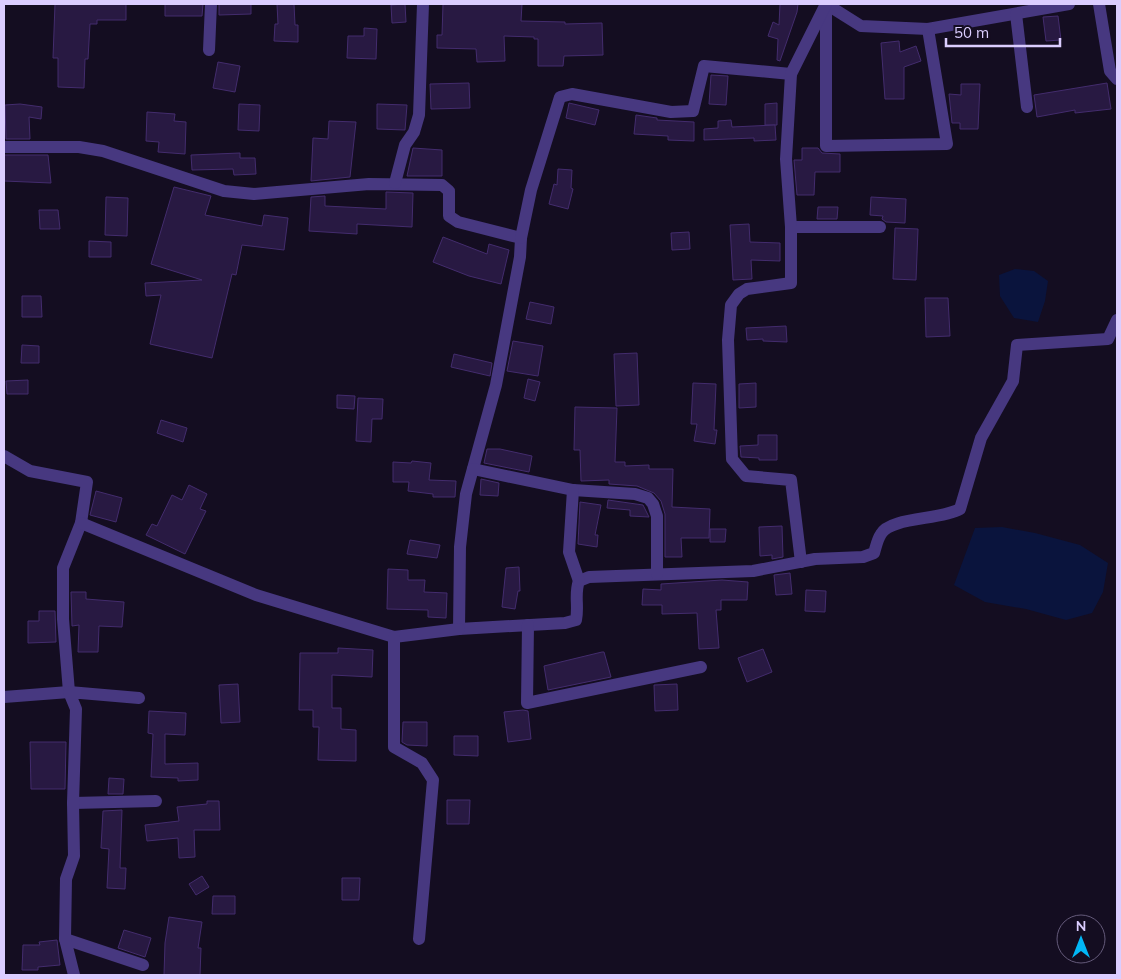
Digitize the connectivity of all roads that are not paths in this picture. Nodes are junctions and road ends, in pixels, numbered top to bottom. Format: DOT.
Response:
graph roads {
  1 [pos="211,4"];
  2 [pos="423,4"];
  3 [pos="826,4"];
  4 [pos="1070,4"];
  5 [pos="1099,4"];
  6 [pos="1016,14"];
  7 [pos="928,29"];
  8 [pos="210,50"];
  9 [pos="791,74"];
  10 [pos="1117,79"];
  11 [pos="1027,107"];
  12 [pos="4,148"];
  13 [pos="395,184"];
  14 [pos="791,227"];
  15 [pos="880,227"];
  16 [pos="521,238"];
  17 [pos="1117,320"];
  18 [pos="4,456"];
  19 [pos="473,469"];
  20 [pos="573,490"];
  21 [pos="81,523"];
  22 [pos="801,562"];
  23 [pos="658,574"];
  24 [pos="579,581"];
  25 [pos="528,625"];
  26 [pos="459,629"];
  27 [pos="394,636"];
  28 [pos="701,667"];
  29 [pos="69,692"];
  30 [pos="4,696"];
  31 [pos="139,698"];
  32 [pos="156,801"];
  33 [pos="73,803"];
  34 [pos="65,939"];
  35 [pos="419,939"];
  36 [pos="143,965"];
  37 [pos="74,975"];
  1 -- 8 [label="street"];
  2 -- 13 [label="street"];
  3 -- 7 [label="street"];
  3 -- 7 [label="street"];
  3 -- 9 [label="street"];
  4 -- 6 [label="street"];
  5 -- 10 [label="street"];
  6 -- 7 [label="street"];
  6 -- 11 [label="street"];
  9 -- 14 [label="street"];
  9 -- 16 [label="street"];
  12 -- 13 [label="street"];
  13 -- 16 [label="street"];
  14 -- 15 [label="street"];
  14 -- 22 [label="street"];
  16 -- 19 [label="street"];
  17 -- 22 [label="street"];
  18 -- 21 [label="street"];
  19 -- 20 [label="street"];
  19 -- 26 [label="street"];
  20 -- 23 [label="street"];
  20 -- 24 [label="street"];
  21 -- 27 [label="street"];
  21 -- 29 [label="street"];
  22 -- 23 [label="street"];
  23 -- 24 [label="street"];
  24 -- 25 [label="street"];
  25 -- 26 [label="street"];
  25 -- 28 [label="street"];
  26 -- 27 [label="street"];
  27 -- 35 [label="street"];
  29 -- 30 [label="street"];
  29 -- 31 [label="street"];
  29 -- 33 [label="street"];
  32 -- 33 [label="street"];
  33 -- 34 [label="street"];
  34 -- 36 [label="street"];
  34 -- 37 [label="street"];
}
